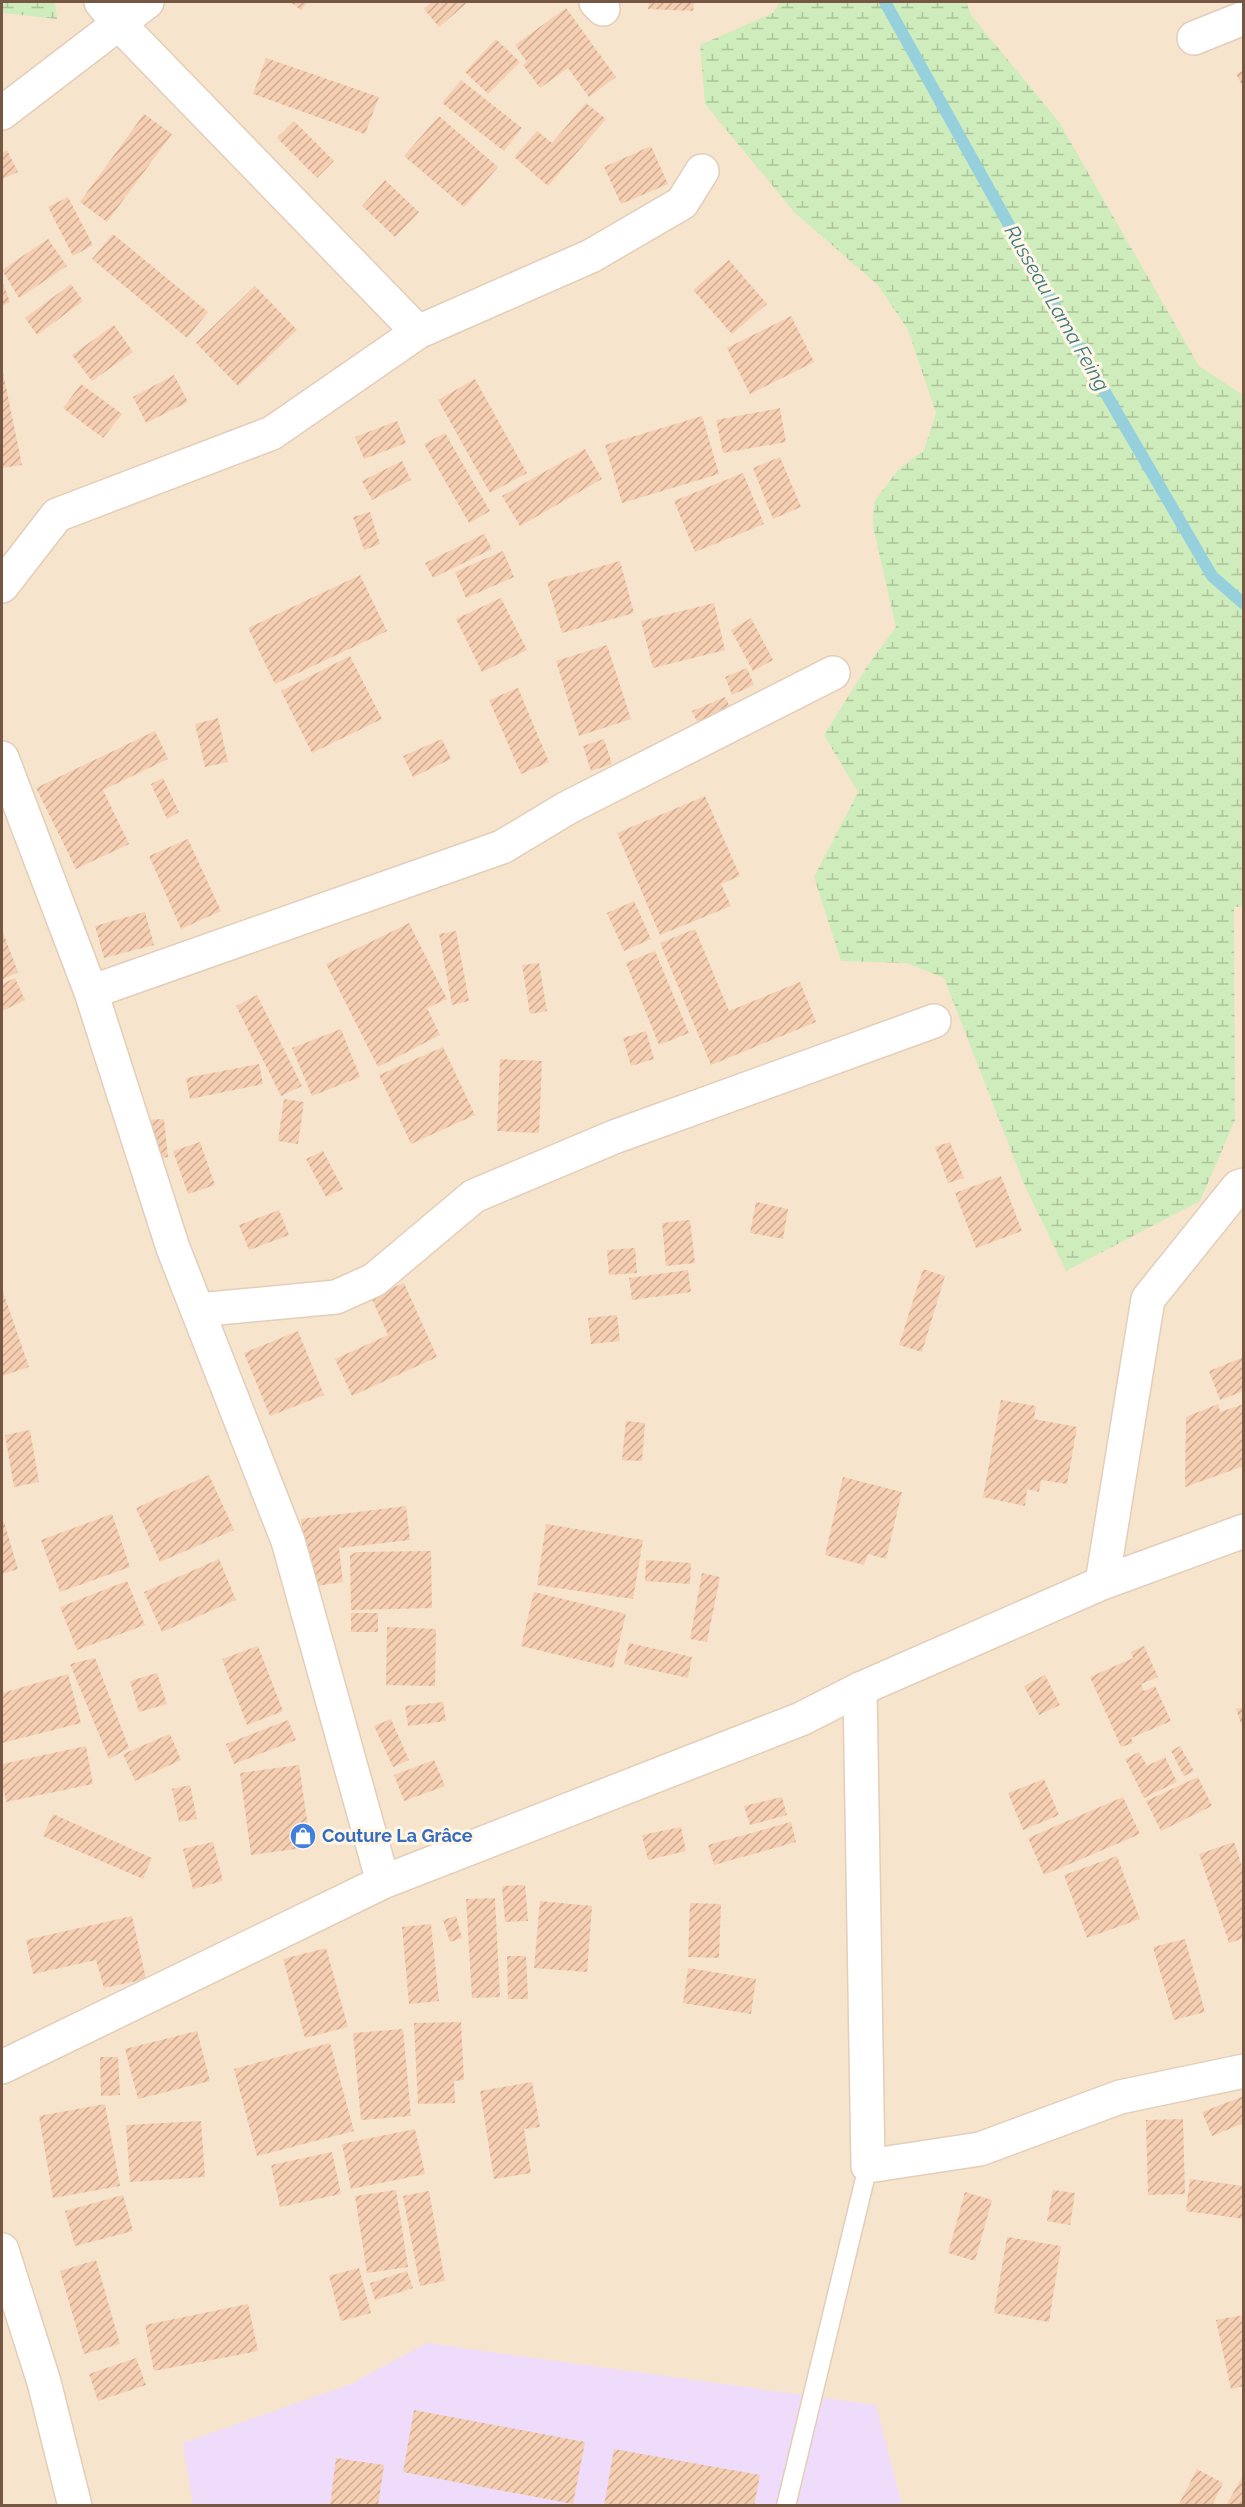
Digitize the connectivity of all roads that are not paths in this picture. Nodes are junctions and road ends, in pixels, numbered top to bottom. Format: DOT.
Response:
graph roads {
  1 [pos="147,2"];
  2 [pos="110,13"];
  3 [pos="1244,18"];
  4 [pos="1194,38"];
  5 [pos="2,113"];
  6 [pos="702,171"];
  7 [pos="418,332"];
  8 [pos="2,586"];
  9 [pos="832,672"];
  10 [pos="2,758"];
  11 [pos="91,992"];
  12 [pos="934,1021"];
  13 [pos="1244,1185"];
  14 [pos="198,1311"];
  15 [pos="1244,1531"];
  16 [pos="1102,1583"];
  17 [pos="861,1689"];
  18 [pos="383,1882"];
  19 [pos="2,2067"];
  20 [pos="1244,2071"];
  21 [pos="868,2166"];
  22 [pos="2,2250"];
  23 [pos="75,2505"];
  24 [pos="786,2505"];
  1 -- 2 [label="street"];
  2 -- 5 [label="street"];
  2 -- 7 [label="street"];
  3 -- 4 [label="street"];
  6 -- 7 [label="street"];
  7 -- 8 [label="street"];
  9 -- 11 [label="street"];
  10 -- 11 [label="street"];
  11 -- 14 [label="street"];
  12 -- 14 [label="street"];
  13 -- 16 [label="street"];
  14 -- 18 [label="street"];
  15 -- 16 [label="street"];
  16 -- 17 [label="street"];
  17 -- 18 [label="street"];
  17 -- 21 [label="street"];
  18 -- 19 [label="street"];
  20 -- 21 [label="street"];
  21 -- 24 [label="lane"];
  22 -- 23 [label="street"];
}
